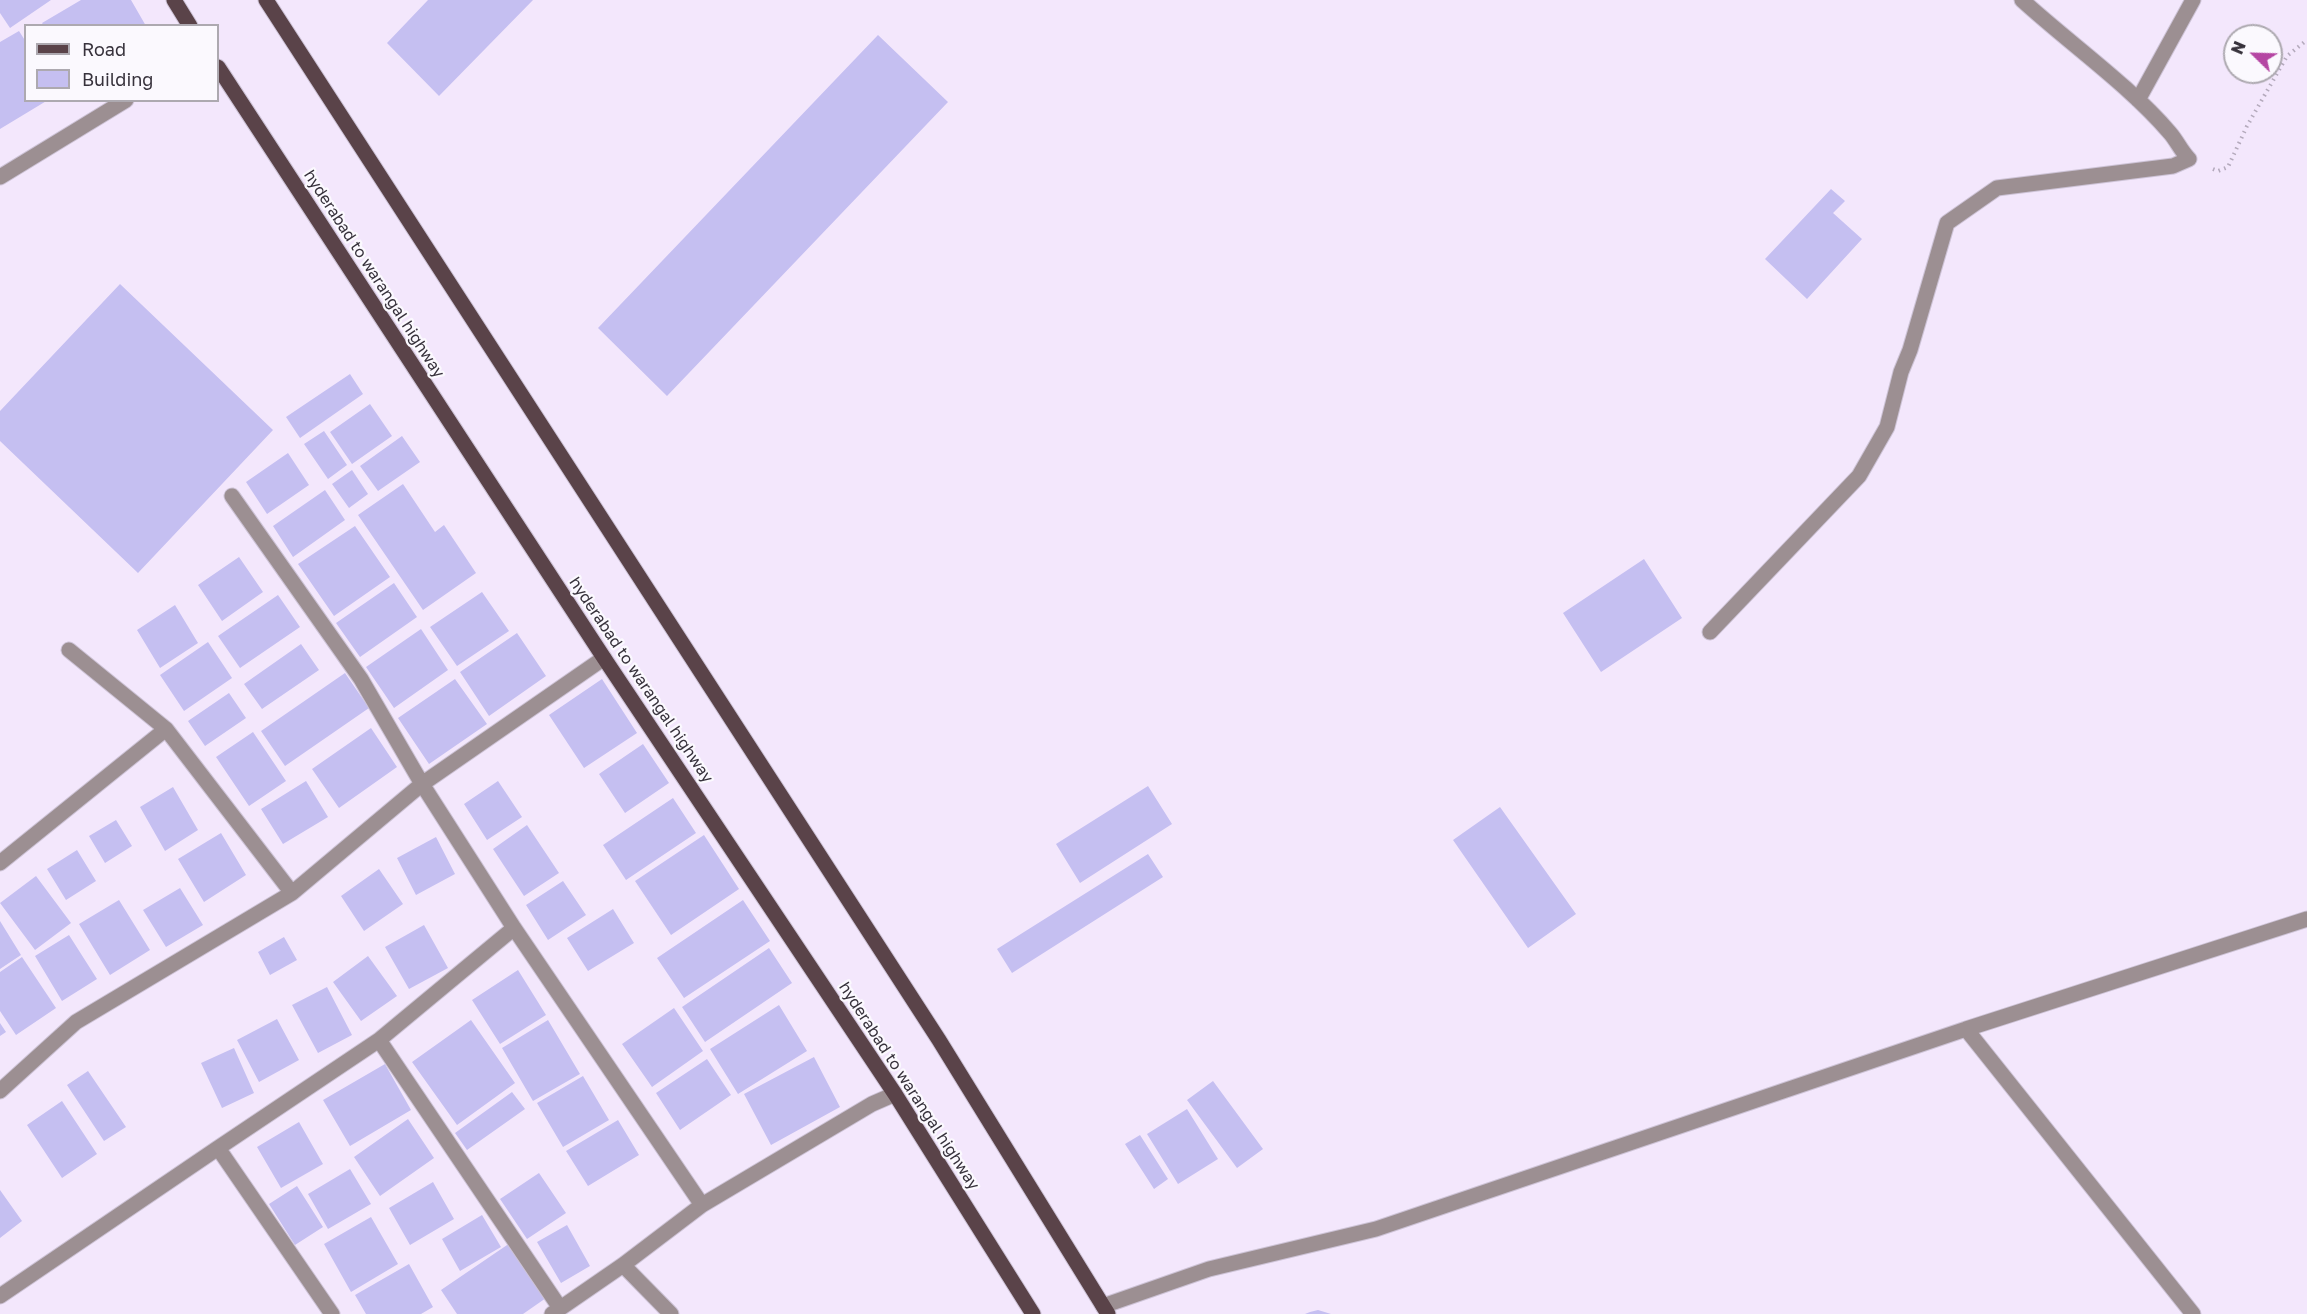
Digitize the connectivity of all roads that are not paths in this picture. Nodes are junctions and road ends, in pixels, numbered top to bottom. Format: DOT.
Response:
graph roads {
  1 [pos="174,0"];
  2 [pos="266,0"];
  3 [pos="2022,0"];
  4 [pos="2193,0"];
  5 [pos="189,24"];
  6 [pos="219,69"];
  7 [pos="2138,100"];
  8 [pos="123,102"];
  9 [pos="0,177"];
  10 [pos="232,496"];
  11 [pos="1710,632"];
  12 [pos="69,650"];
  13 [pos="604,658"];
  14 [pos="166,729"];
  15 [pos="422,784"];
  16 [pos="0,863"];
  17 [pos="292,893"];
  18 [pos="2307,919"];
  19 [pos="514,928"];
  20 [pos="1966,1029"];
  21 [pos="378,1040"];
  22 [pos="0,1091"];
  23 [pos="895,1094"];
  24 [pos="218,1148"];
  25 [pos="702,1205"];
  26 [pos="623,1264"];
  27 [pos="0,1296"];
  28 [pos="1106,1310"];
  29 [pos="556,1311"];
  30 [pos="332,1314"];
  31 [pos="671,1314"];
  32 [pos="1033,1314"];
  33 [pos="2193,1314"];
  1 -- 5 [label="main road"];
  2 -- 28 [label="main road"];
  3 -- 7 [label="street"];
  4 -- 7 [label="street"];
  6 -- 13 [label="main road, hyderabad to warangal highway"];
  7 -- 11 [label="street"];
  8 -- 9 [label="street"];
  10 -- 15 [label="street"];
  12 -- 14 [label="street"];
  13 -- 15 [label="street"];
  13 -- 23 [label="main road, hyderabad to warangal highway"];
  14 -- 16 [label="street"];
  14 -- 17 [label="street"];
  15 -- 17 [label="street"];
  15 -- 19 [label="street"];
  17 -- 22 [label="street"];
  18 -- 20 [label="street"];
  19 -- 21 [label="street"];
  19 -- 25 [label="street"];
  20 -- 28 [label="street"];
  20 -- 33 [label="street"];
  21 -- 24 [label="street"];
  21 -- 29 [label="street"];
  23 -- 25 [label="street"];
  23 -- 32 [label="main road, hyderabad to warangal highway"];
  24 -- 27 [label="street"];
  24 -- 30 [label="street"];
  25 -- 26 [label="street"];
  26 -- 29 [label="street"];
  26 -- 31 [label="street"];
}
